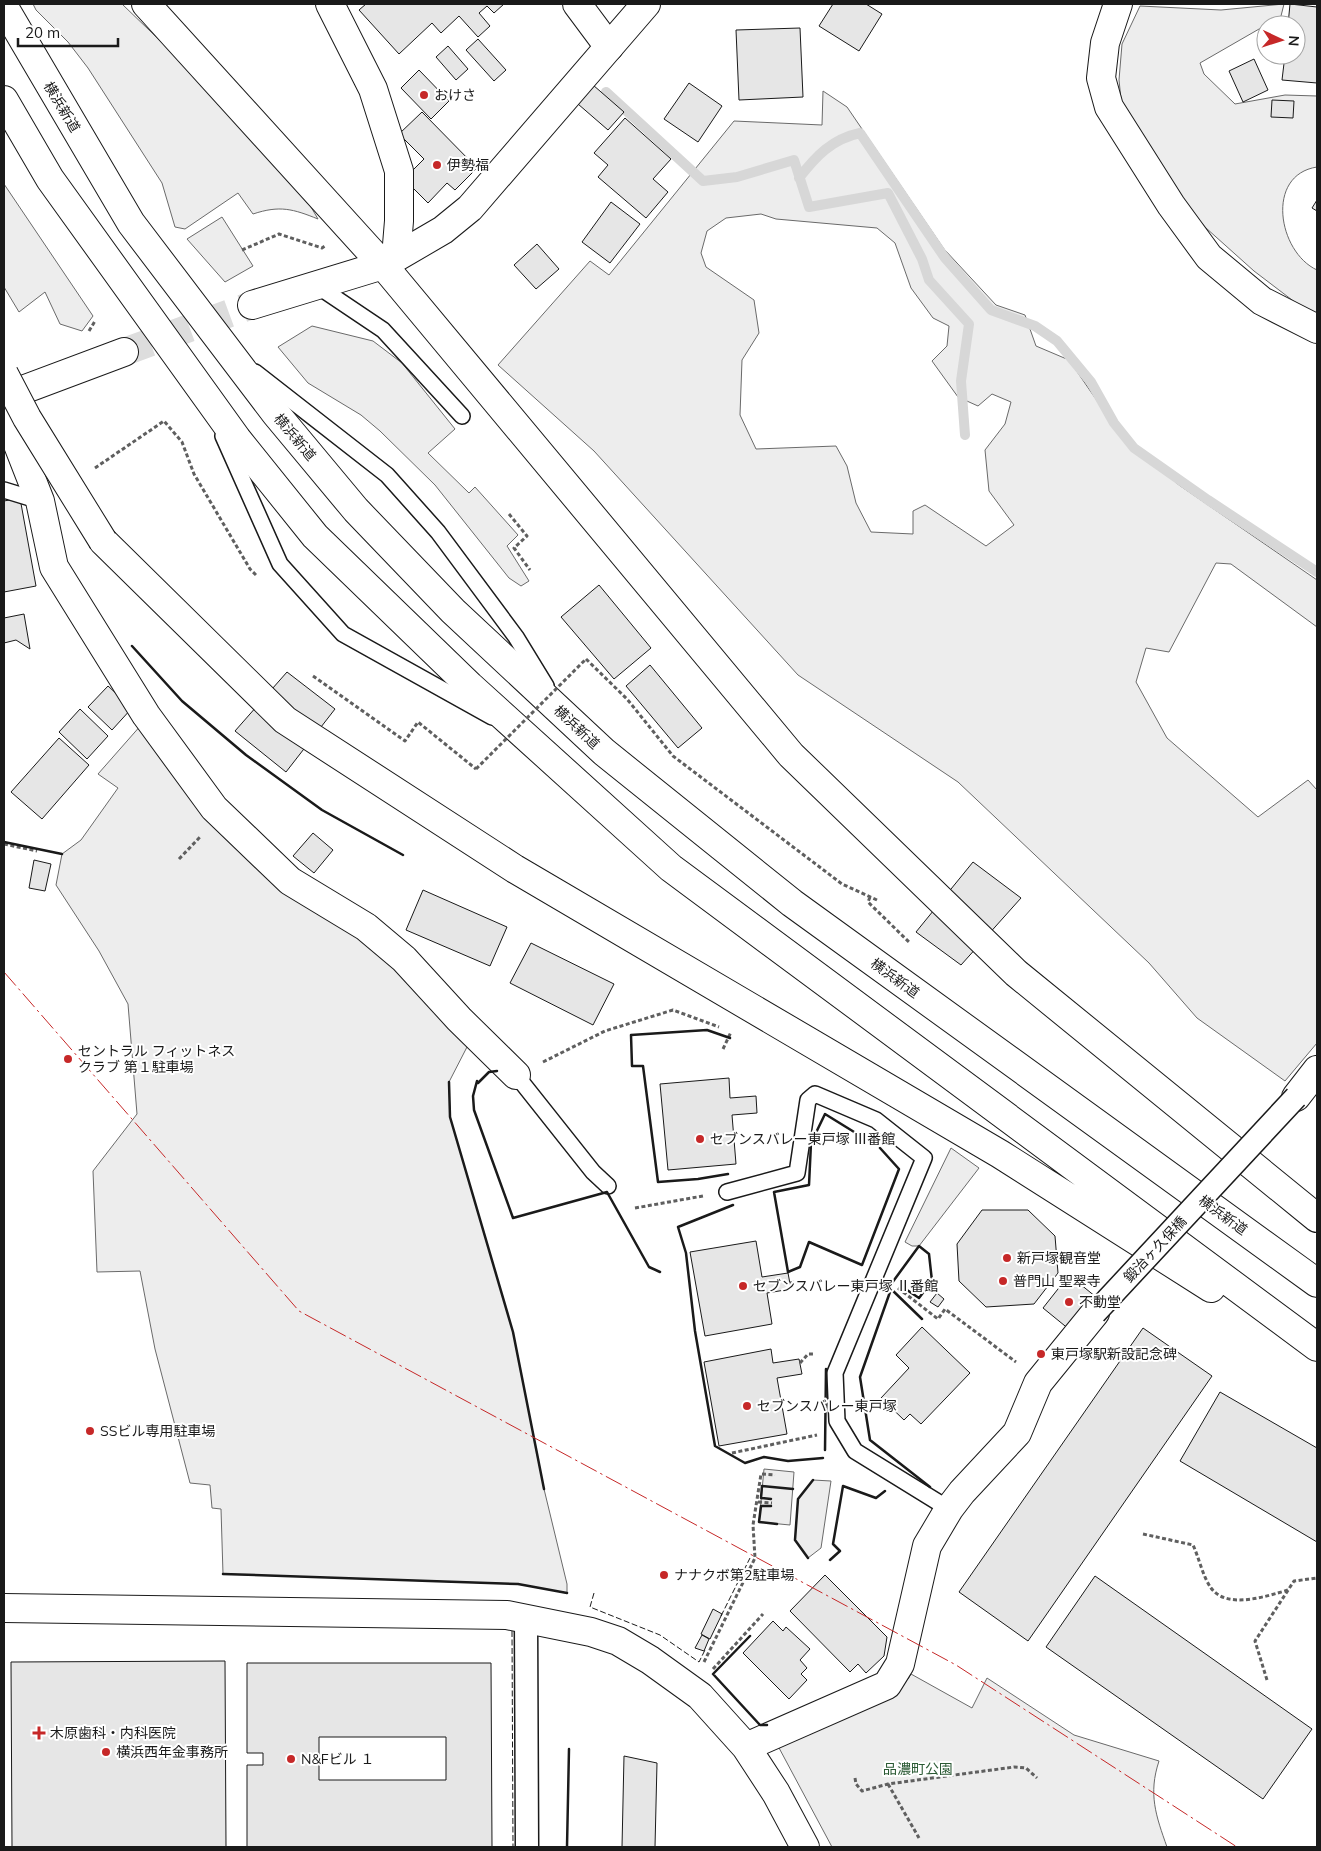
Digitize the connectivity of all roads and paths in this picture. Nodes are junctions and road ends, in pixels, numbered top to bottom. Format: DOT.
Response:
graph roads {
  1 [pos="146,4"];
  2 [pos="577,4"];
  3 [pos="646,4"];
  4 [pos="1118,4"];
  5 [pos="333,5"];
  6 [pos="4,7"];
  7 [pos="610,47"];
  8 [pos="4,100"];
  9 [pos="353,232"];
  10 [pos="242,250"];
  11 [pos="389,261"];
  12 [pos="316,285"];
  13 [pos="252,305"];
  14 [pos="1317,329"];
  15 [pos="228,351"];
  16 [pos="124,352"];
  17 [pos="4,374"];
  18 [pos="204,393"];
  19 [pos="4,397"];
  20 [pos="4,409"];
  21 [pos="462,416"];
  22 [pos="90,471"];
  23 [pos="4,490"];
  24 [pos="40,501"];
  25 [pos="509,514"];
  26 [pos="530,570"];
  27 [pos="257,576"];
  28 [pos="313,676"];
  29 [pos="562,713"];
  30 [pos="522,733"];
  31 [pos="4,844"];
  32 [pos="37,851"];
  33 [pos="870,897"];
  34 [pos="877,900"];
  35 [pos="910,942"];
  36 [pos="723,1049"];
  37 [pos="1317,1070"];
  38 [pos="516,1075"];
  39 [pos="1296,1097"];
  40 [pos="608,1186"];
  41 [pos="727,1192"];
  42 [pos="690,1198"];
  43 [pos="635,1208"];
  44 [pos="1317,1218"];
  45 [pos="801,1281"];
  46 [pos="790,1283"];
  47 [pos="1317,1283"];
  48 [pos="895,1286"];
  49 [pos="1095,1313"];
  50 [pos="1317,1347"];
  51 [pos="1317,1356"];
  52 [pos="1022,1367"];
  53 [pos="818,1426"];
  54 [pos="732,1452"];
  55 [pos="775,1475"];
  56 [pos="758,1502"];
  57 [pos="772,1503"];
  58 [pos="949,1509"];
  59 [pos="1143,1534"];
  60 [pos="1317,1578"];
  61 [pos="1288,1590"];
  62 [pos="4,1608"];
  63 [pos="763,1614"];
  64 [pos="526,1619"];
  65 [pos="712,1645"];
  66 [pos="1267,1680"];
  67 [pos="692,1690"];
  68 [pos="746,1747"];
  69 [pos="855,1778"];
  70 [pos="1037,1778"];
  71 [pos="888,1784"];
  72 [pos="919,1838"];
  73 [pos="527,1847"];
  74 [pos="805,1847"];
  1 -- 9 [label="main road"];
  2 -- 7 [label="main road"];
  3 -- 7 [label="main road"];
  4 -- 14 [label="main road"];
  5 -- 11 [label="main road"];
  6 -- 15 [label="main road, 横浜新道"];
  7 -- 11 [label="main road"];
  8 -- 18 [label="main road"];
  9 -- 10 [label="path"];
  9 -- 11 [label="main road"];
  11 -- 12 [label="main road"];
  11 -- 44 [label="main road"];
  12 -- 13 [label="main road"];
  12 -- 21 [label="lane"];
  15 -- 29 [label="main road, 横浜新道"];
  15 -- 29 [label="lane"];
  16 -- 19 [label="main road"];
  17 -- 51 [label="main road, bridge"];
  18 -- 30 [label="main road"];
  18 -- 30 [label="lane"];
  20 -- 24 [label="main road"];
  22 -- 27 [label="path"];
  23 -- 24 [label="lane"];
  24 -- 38 [label="main road"];
  25 -- 26 [label="path"];
  28 -- 33 [label="path, bridge"];
  29 -- 47 [label="main road, 横浜新道"];
  30 -- 50 [label="main road"];
  31 -- 32 [label="path"];
  33 -- 34 [label="path"];
  33 -- 35 [label="path"];
  36 -- 38 [label="path"];
  37 -- 39 [label="main road"];
  38 -- 40 [label="lane"];
  39 -- 49 [label="street, 鍛治ヶ久保橋, bridge"];
  41 -- 58 [label="lane"];
  42 -- 43 [label="path"];
  45 -- 46 [label="path"];
  48 -- 52 [label="path"];
  49 -- 58 [label="main road"];
  53 -- 54 [label="path"];
  55 -- 56 [label="path"];
  56 -- 57 [label="path"];
  56 -- 65 [label="path"];
  58 -- 68 [label="main road"];
  59 -- 61 [label="path"];
  60 -- 61 [label="path"];
  61 -- 66 [label="path"];
  62 -- 64 [label="main road"];
  63 -- 67 [label="path"];
  64 -- 67 [label="main road"];
  64 -- 73 [label="street"];
  67 -- 68 [label="main road"];
  68 -- 74 [label="main road"];
  69 -- 71 [label="path"];
  70 -- 71 [label="path"];
  71 -- 72 [label="path"];
}
